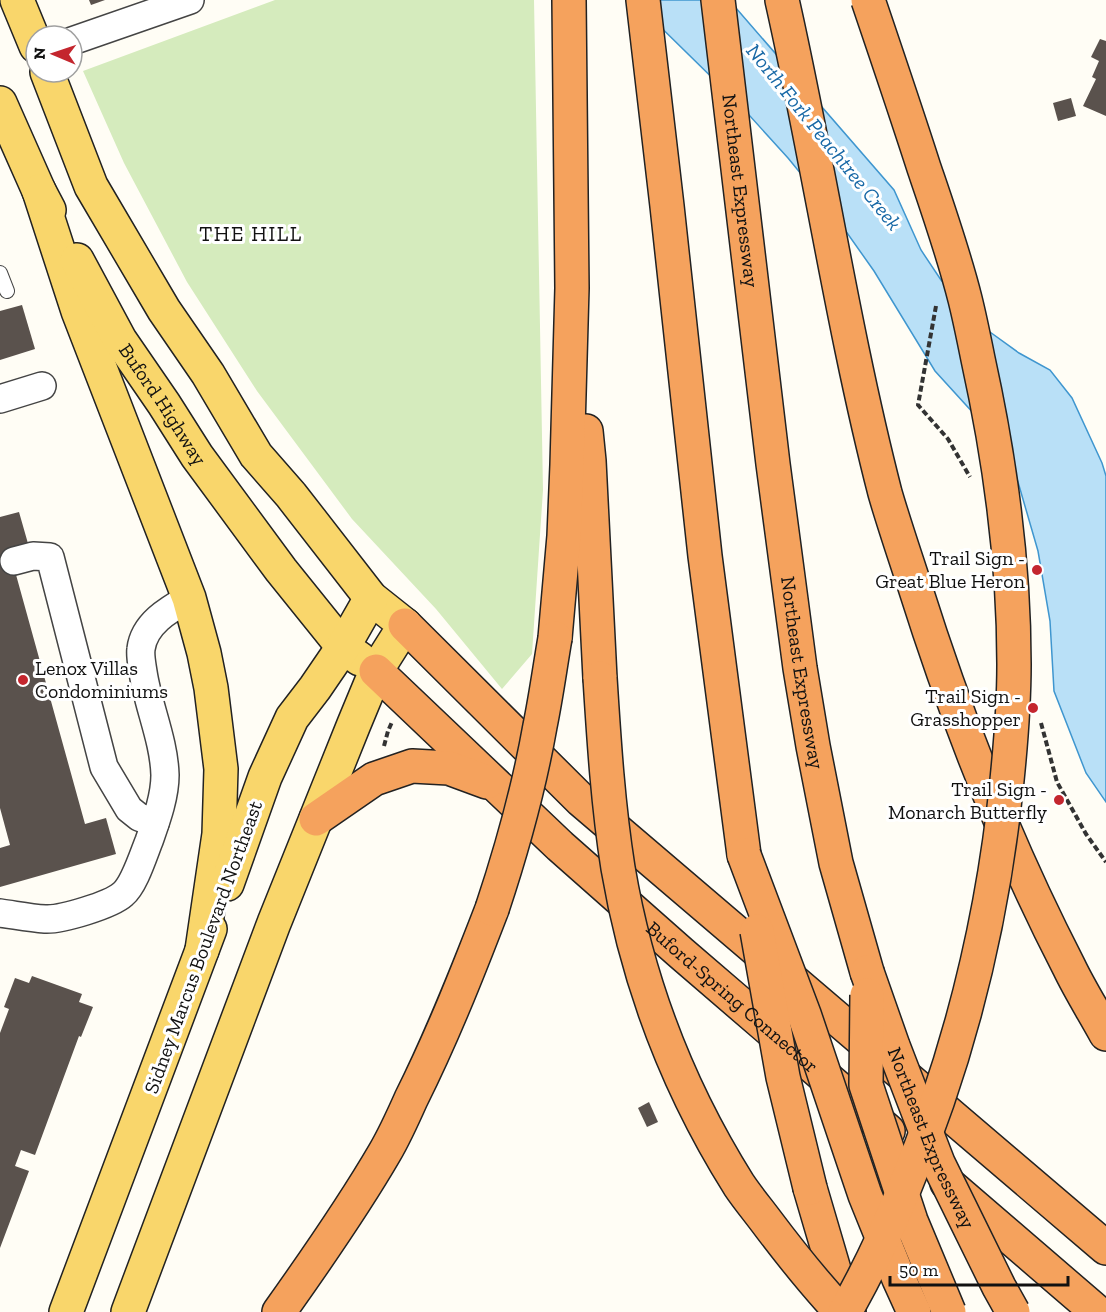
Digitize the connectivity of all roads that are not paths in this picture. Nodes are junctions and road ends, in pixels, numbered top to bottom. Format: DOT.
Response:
graph roads {
  1 [pos="17,0"];
  2 [pos="190,0"];
  3 [pos="569,0"];
  4 [pos="643,0"];
  5 [pos="718,0"];
  6 [pos="782,0"];
  7 [pos="868,0"];
  8 [pos="27,24"];
  9 [pos="84,38"];
  10 [pos="52,84"];
  11 [pos="0,103"];
  12 [pos="39,191"];
  13 [pos="0,273"];
  14 [pos="572,288"];
  15 [pos="8,291"];
  16 [pos="42,386"];
  17 [pos="0,399"];
  18 [pos="14,561"];
  19 [pos="189,598"];
  20 [pos="371,598"];
  21 [pos="405,625"];
  22 [pos="343,646"];
  23 [pos="376,671"];
  24 [pos="496,785"];
  25 [pos="316,819"];
  26 [pos="155,823"];
  27 [pos="744,855"];
  28 [pos="0,913"];
  29 [pos="202,950"];
  30 [pos="867,972"];
  31 [pos="1106,1034"];
  32 [pos="1106,1248"];
  33 [pos="66,1312"];
  34 [pos="128,1312"];
  35 [pos="279,1312"];
  36 [pos="845,1312"];
  37 [pos="914,1312"];
  38 [pos="949,1312"];
  39 [pos="1013,1312"];
  40 [pos="1097,1312"];
  1 -- 8 [label="main road"];
  2 -- 9 [label="street"];
  3 -- 14 [label="highway"];
  4 -- 27 [label="highway"];
  5 -- 30 [label="highway, Northeast Expressway"];
  6 -- 31 [label="highway"];
  7 -- 36 [label="highway, bridge"];
  10 -- 20 [label="main road"];
  11 -- 12 [label="main road, Buford Highway"];
  12 -- 19 [label="main road"];
  12 -- 22 [label="main road, Buford Highway"];
  13 -- 15 [label="lane"];
  14 -- 35 [label="highway, bridge"];
  14 -- 36 [label="highway, bridge"];
  16 -- 17 [label="street"];
  18 -- 26 [label="street"];
  19 -- 26 [label="street"];
  19 -- 29 [label="main road"];
  20 -- 21 [label="main road"];
  20 -- 22 [label="main road, Sidney Marcus Boulevard Northeast"];
  21 -- 23 [label="main road"];
  21 -- 32 [label="highway"];
  22 -- 23 [label="main road, Buford Highway"];
  22 -- 29 [label="main road, Sidney Marcus Boulevard Northeast"];
  23 -- 24 [label="highway, Buford-Spring Connector"];
  23 -- 25 [label="main road"];
  24 -- 25 [label="highway"];
  24 -- 40 [label="highway, Buford-Spring Connector"];
  25 -- 34 [label="main road"];
  26 -- 28 [label="street"];
  27 -- 36 [label="highway, bridge"];
  27 -- 37 [label="highway, bridge"];
  29 -- 33 [label="main road, Sidney Marcus Boulevard Northeast"];
  30 -- 38 [label="highway, bridge"];
  30 -- 39 [label="highway, Northeast Expressway, bridge"];
}
